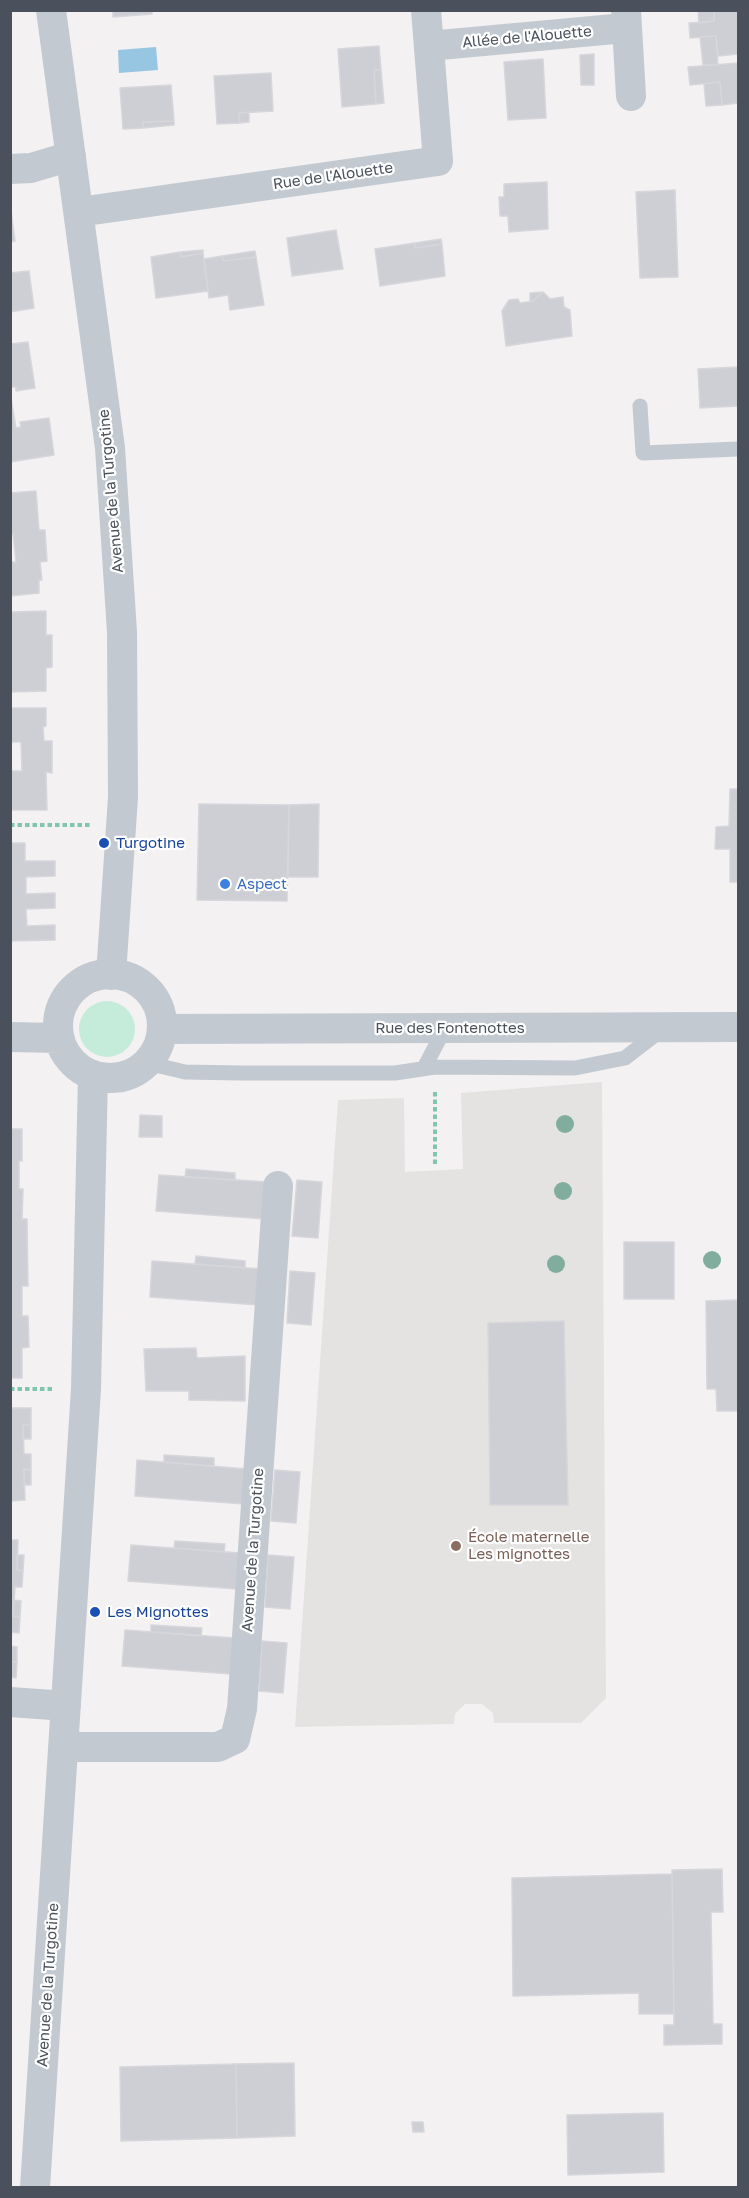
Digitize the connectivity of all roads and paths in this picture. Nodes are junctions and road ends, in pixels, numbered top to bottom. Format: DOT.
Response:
graph roads {
  1 [pos="51,10"];
  2 [pos="426,10"];
  3 [pos="626,19"];
  4 [pos="429,46"];
  5 [pos="631,96"];
  6 [pos="71,156"];
  7 [pos="10,169"];
  8 [pos="79,212"];
  9 [pos="640,406"];
  10 [pos="738,449"];
  11 [pos="10,825"];
  12 [pos="121,825"];
  13 [pos="111,975"];
  14 [pos="665,1027"];
  15 [pos="738,1027"];
  16 [pos="445,1028"];
  17 [pos="162,1029"];
  18 [pos="10,1037"];
  19 [pos="59,1038"];
  20 [pos="147,1063"];
  21 [pos="430,1067"];
  22 [pos="93,1076"];
  23 [pos="435,1164"];
  24 [pos="278,1186"];
  25 [pos="10,1389"];
  26 [pos="86,1389"];
  27 [pos="10,1702"];
  28 [pos="66,1706"];
  29 [pos="63,1747"];
  30 [pos="35,2187"];
  1 -- 6 [label="street, Avenue de la Turgotine"];
  2 -- 4 [label="street, Rue de l'Alouette"];
  3 -- 4 [label="street, Allée de l'Alouette"];
  3 -- 5 [label="street, Allée de l'Alouette"];
  4 -- 8 [label="street, Rue de l'Alouette"];
  6 -- 7 [label="street"];
  6 -- 8 [label="street, Avenue de la Turgotine"];
  8 -- 12 [label="street, Avenue de la Turgotine"];
  9 -- 10 [label="lane"];
  11 -- 12 [label="path"];
  12 -- 13 [label="street, Avenue de la Turgotine"];
  13 -- 17 [label="street"];
  13 -- 19 [label="street"];
  14 -- 15 [label="street, Rue des Fontenottes"];
  14 -- 16 [label="street, Rue des Fontenottes"];
  14 -- 21 [label="lane"];
  16 -- 17 [label="street, Rue des Fontenottes"];
  16 -- 21 [label="lane"];
  17 -- 20 [label="street"];
  18 -- 19 [label="street"];
  19 -- 22 [label="street"];
  20 -- 21 [label="lane"];
  20 -- 22 [label="street"];
  21 -- 23 [label="path"];
  22 -- 26 [label="street, Avenue de la Turgotine"];
  24 -- 29 [label="street, Avenue de la Turgotine"];
  25 -- 26 [label="path"];
  26 -- 28 [label="street, Avenue de la Turgotine"];
  27 -- 28 [label="street"];
  28 -- 29 [label="street, Avenue de la Turgotine"];
  29 -- 30 [label="street, Avenue de la Turgotine"];
}
